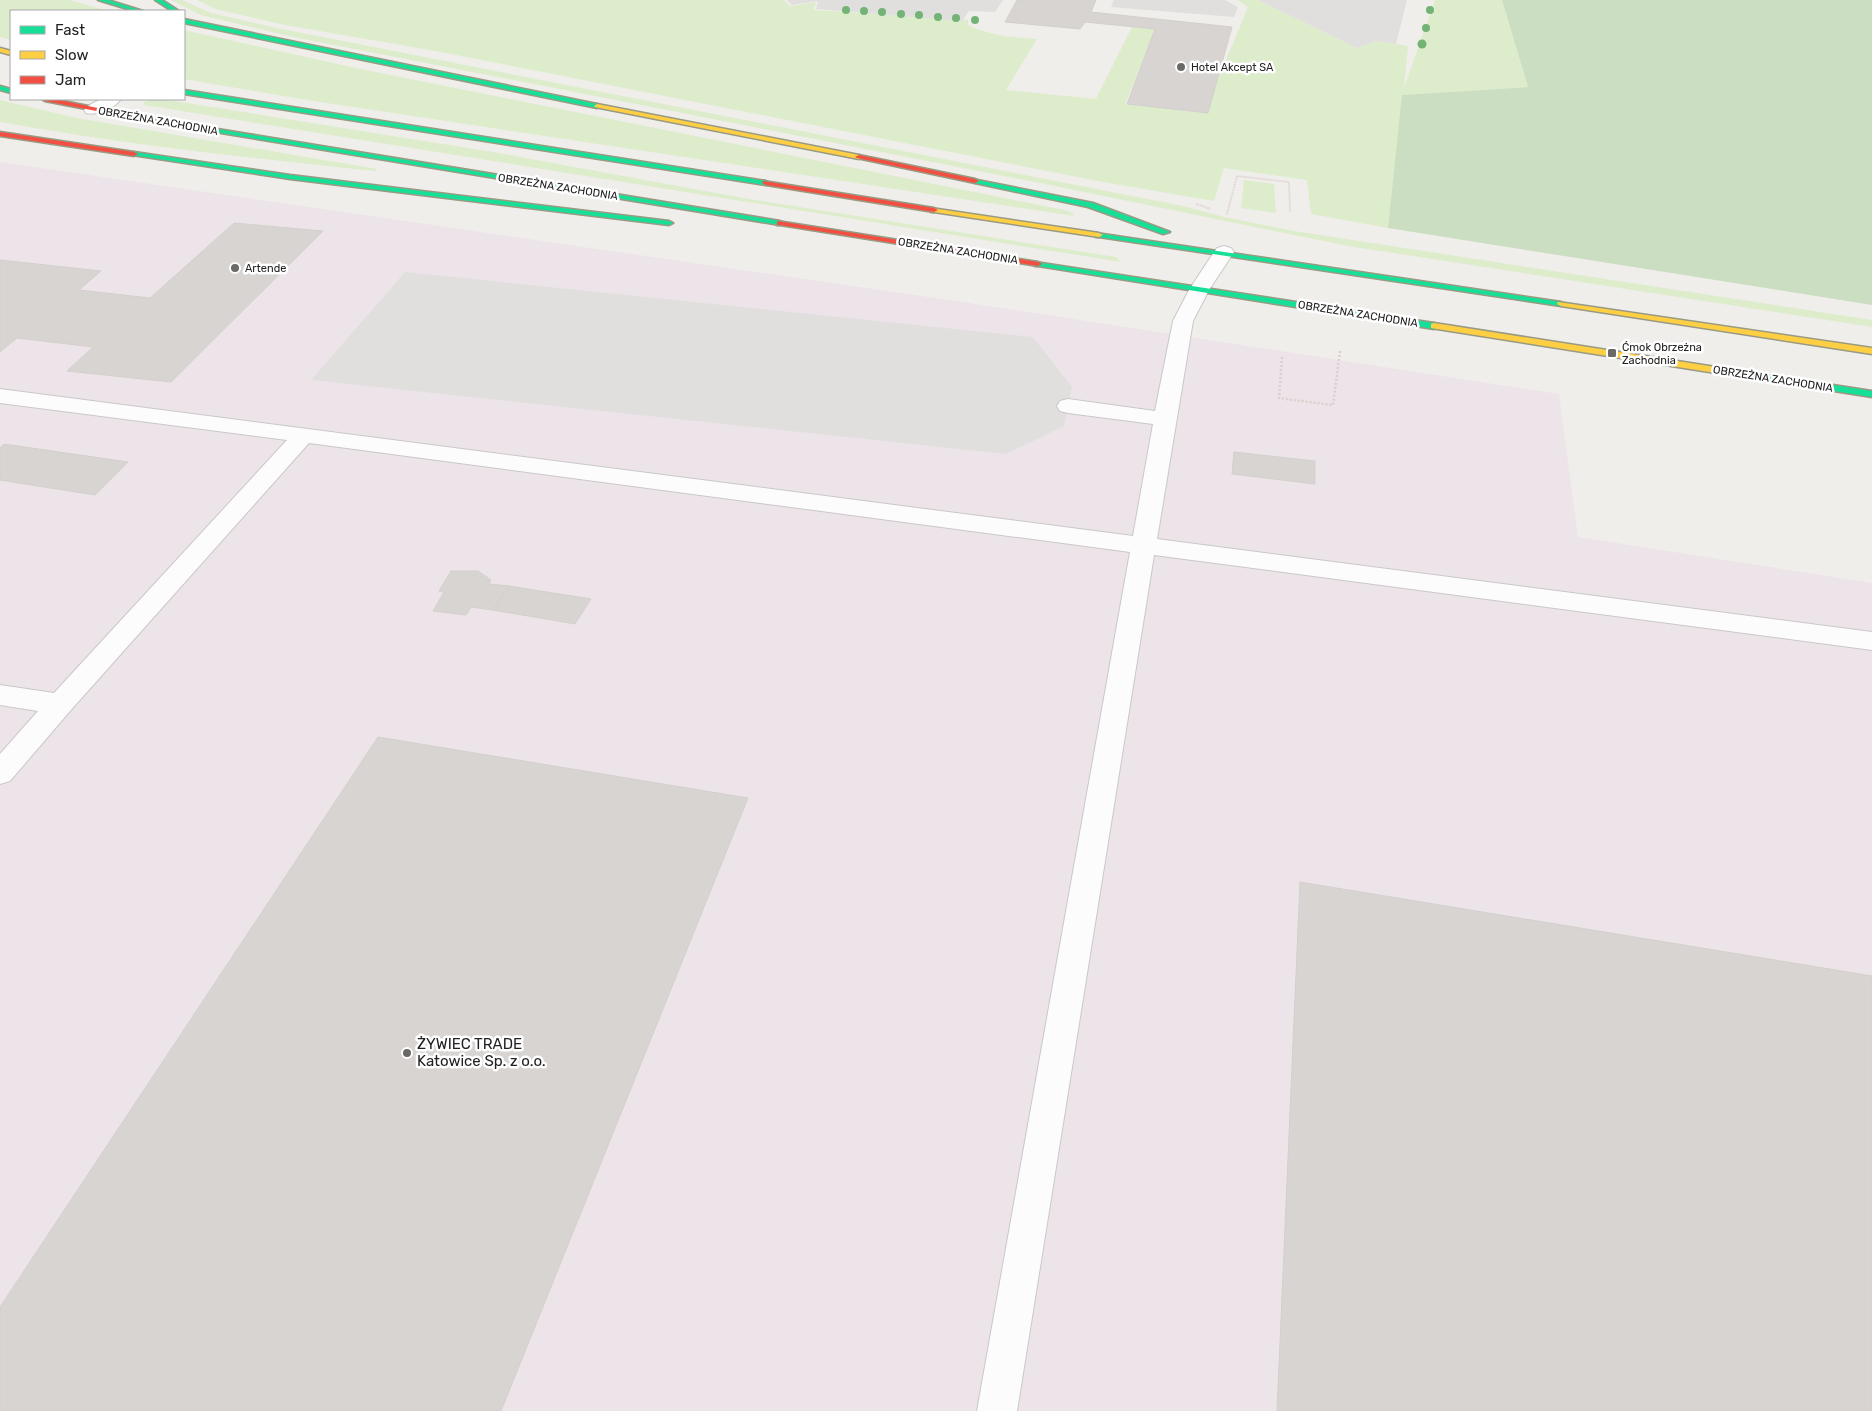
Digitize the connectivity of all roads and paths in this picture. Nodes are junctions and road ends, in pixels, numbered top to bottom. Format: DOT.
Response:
graph roads {
  1 [pos="101,0"];
  2 [pos="158,0"];
  3 [pos="136,10"];
  4 [pos="174,10"];
  5 [pos="185,15"];
  6 [pos="185,21"];
  7 [pos="229,31"];
  8 [pos="185,92"];
  9 [pos="49,100"];
  10 [pos="111,100"];
  11 [pos="92,110"];
  12 [pos="0,134"];
  13 [pos="1290,212"];
  14 [pos="1227,214"];
  15 [pos="679,224"];
  16 [pos="758,231"];
  17 [pos="887,240"];
  18 [pos="1224,252"];
  19 [pos="1199,290"];
  20 [pos="1340,351"];
  21 [pos="1872,351"];
  22 [pos="1282,357"];
  23 [pos="1872,394"];
  24 [pos="0,396"];
  25 [pos="1068,406"];
  26 [pos="1165,419"];
  27 [pos="302,437"];
  28 [pos="1144,546"];
  29 [pos="1872,641"];
  30 [pos="0,695"];
  31 [pos="60,704"];
  32 [pos="0,773"];
  33 [pos="997,1411"];
  1 -- 3 [label="street"];
  2 -- 4 [label="street"];
  5 -- 7 [label="street"];
  6 -- 7 [label="street"];
  7 -- 18 [label="street"];
  8 -- 18 [label="street"];
  9 -- 11 [label="street, OBRZEŻNA ZACHODNIA"];
  10 -- 11 [label="lane"];
  11 -- 17 [label="street, OBRZEŻNA ZACHODNIA"];
  12 -- 15 [label="street"];
  13 -- 14 [label="path"];
  16 -- 17 [label="street"];
  17 -- 19 [label="street, OBRZEŻNA ZACHODNIA"];
  18 -- 19 [label="lane"];
  18 -- 21 [label="street"];
  19 -- 23 [label="street, OBRZEŻNA ZACHODNIA"];
  19 -- 26 [label="lane"];
  20 -- 22 [label="path"];
  24 -- 27 [label="lane"];
  25 -- 26 [label="lane"];
  26 -- 28 [label="lane"];
  27 -- 28 [label="lane"];
  27 -- 31 [label="lane"];
  28 -- 29 [label="lane"];
  28 -- 33 [label="lane"];
  30 -- 31 [label="lane"];
  31 -- 32 [label="lane"];
}
